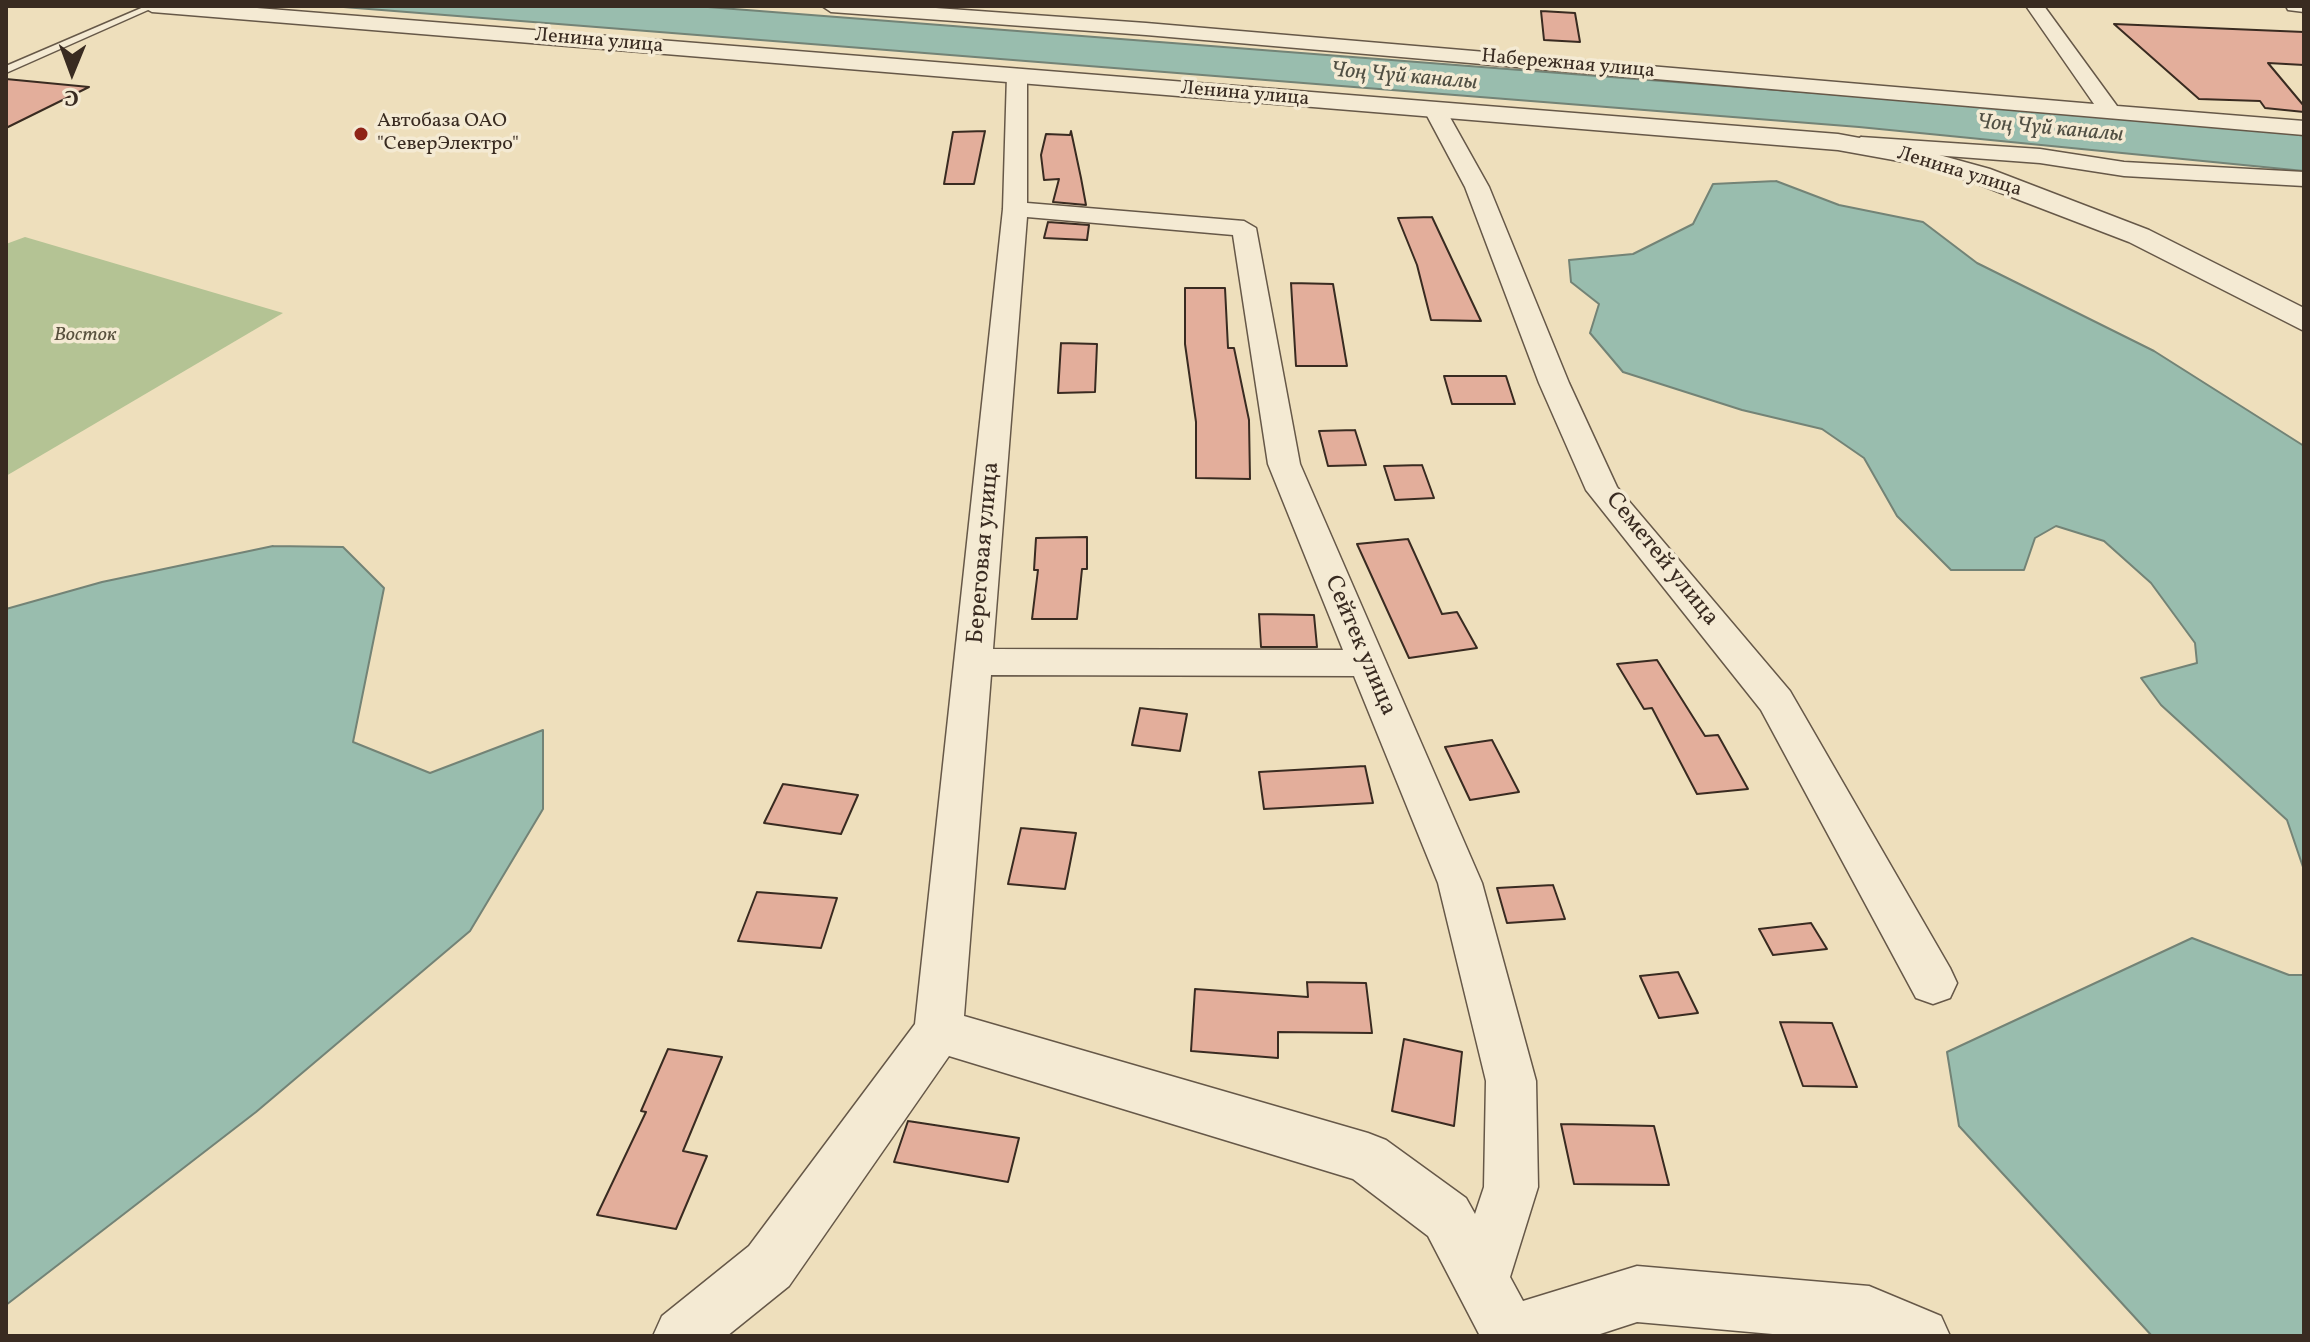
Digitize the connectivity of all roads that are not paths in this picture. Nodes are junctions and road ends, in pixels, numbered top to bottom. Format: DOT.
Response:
graph roads {
  1 [pos="152,6"];
  2 [pos="831,6"];
  3 [pos="2035,6"];
  4 [pos="2295,6"];
  5 [pos="2304,6"];
  6 [pos="6,70"];
  7 [pos="1017,75"];
  8 [pos="2108,111"];
  9 [pos="1436,112"];
  10 [pos="2304,128"];
  11 [pos="1838,142"];
  12 [pos="2304,179"];
  13 [pos="1015,209"];
  14 [pos="2304,321"];
  15 [pos="976,662"];
  16 [pos="1365,663"];
  17 [pos="1933,983"];
  18 [pos="939,1031"];
  19 [pos="1481,1279"];
  20 [pos="1511,1335"];
  21 [pos="682,1336"];
  22 [pos="1921,1336"];
  1 -- 6 [label="lane"];
  1 -- 7 [label="street, Ленина улица"];
  2 -- 8 [label="street, Набережная улица"];
  3 -- 8 [label="street"];
  4 -- 5 [label="street"];
  7 -- 9 [label="street, Ленина улица"];
  7 -- 13 [label="street, Береговая улица"];
  8 -- 10 [label="street, Набережная улица"];
  9 -- 11 [label="street, Ленина улица"];
  9 -- 17 [label="street, Семетей улица"];
  11 -- 12 [label="street"];
  11 -- 14 [label="street, Ленина улица"];
  13 -- 15 [label="street, Береговая улица"];
  13 -- 16 [label="street, Сейтек улица"];
  15 -- 16 [label="street"];
  15 -- 18 [label="street, Береговая улица"];
  16 -- 19 [label="street, Сейтек улица"];
  18 -- 19 [label="street"];
  18 -- 21 [label="street"];
  19 -- 20 [label="street"];
  20 -- 22 [label="street"];
}
